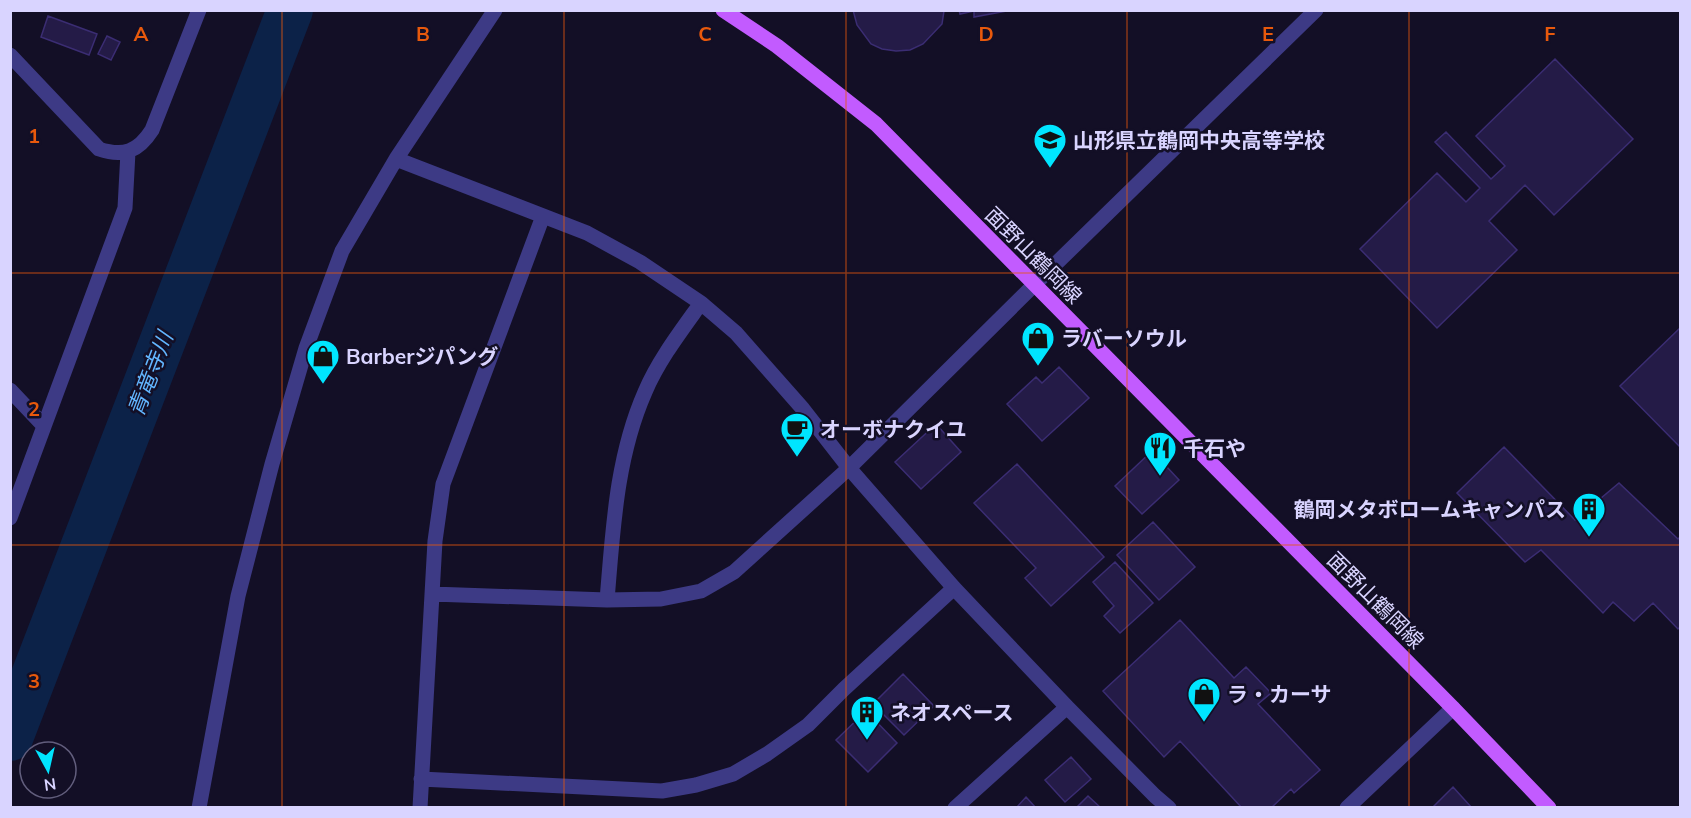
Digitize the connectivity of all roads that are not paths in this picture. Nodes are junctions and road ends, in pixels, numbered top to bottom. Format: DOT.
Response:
graph roads {
  1 [pos="199,10"];
  2 [pos="495,10"];
  3 [pos="723,10"];
  4 [pos="1316,10"];
  5 [pos="10,55"];
  6 [pos="128,152"];
  7 [pos="396,159"];
  8 [pos="543,216"];
  9 [pos="1034,285"];
  10 [pos="701,303"];
  11 [pos="10,390"];
  12 [pos="44,426"];
  13 [pos="849,468"];
  14 [pos="10,518"];
  15 [pos="954,588"];
  16 [pos="432,594"];
  17 [pos="607,600"];
  18 [pos="1067,707"];
  19 [pos="1453,708"];
  20 [pos="422,778"];
  21 [pos="199,807"];
  22 [pos="420,807"];
  23 [pos="956,807"];
  24 [pos="1170,807"];
  25 [pos="1347,807"];
  26 [pos="1549,807"];
  1 -- 6 [label="street"];
  2 -- 7 [label="street"];
  3 -- 9 [label="main road, 面野山鶴岡線"];
  4 -- 9 [label="street"];
  5 -- 6 [label="street"];
  6 -- 12 [label="street"];
  7 -- 8 [label="street"];
  7 -- 21 [label="street"];
  8 -- 10 [label="street"];
  8 -- 16 [label="street"];
  9 -- 13 [label="street"];
  9 -- 19 [label="main road, 面野山鶴岡線"];
  10 -- 13 [label="street"];
  10 -- 17 [label="street"];
  11 -- 12 [label="street"];
  12 -- 14 [label="street"];
  13 -- 15 [label="street"];
  13 -- 17 [label="street"];
  15 -- 18 [label="street"];
  15 -- 20 [label="street"];
  16 -- 17 [label="street"];
  16 -- 20 [label="street"];
  18 -- 23 [label="street"];
  18 -- 24 [label="street"];
  19 -- 25 [label="street"];
  19 -- 26 [label="main road, 面野山鶴岡線"];
  20 -- 22 [label="street"];
}
